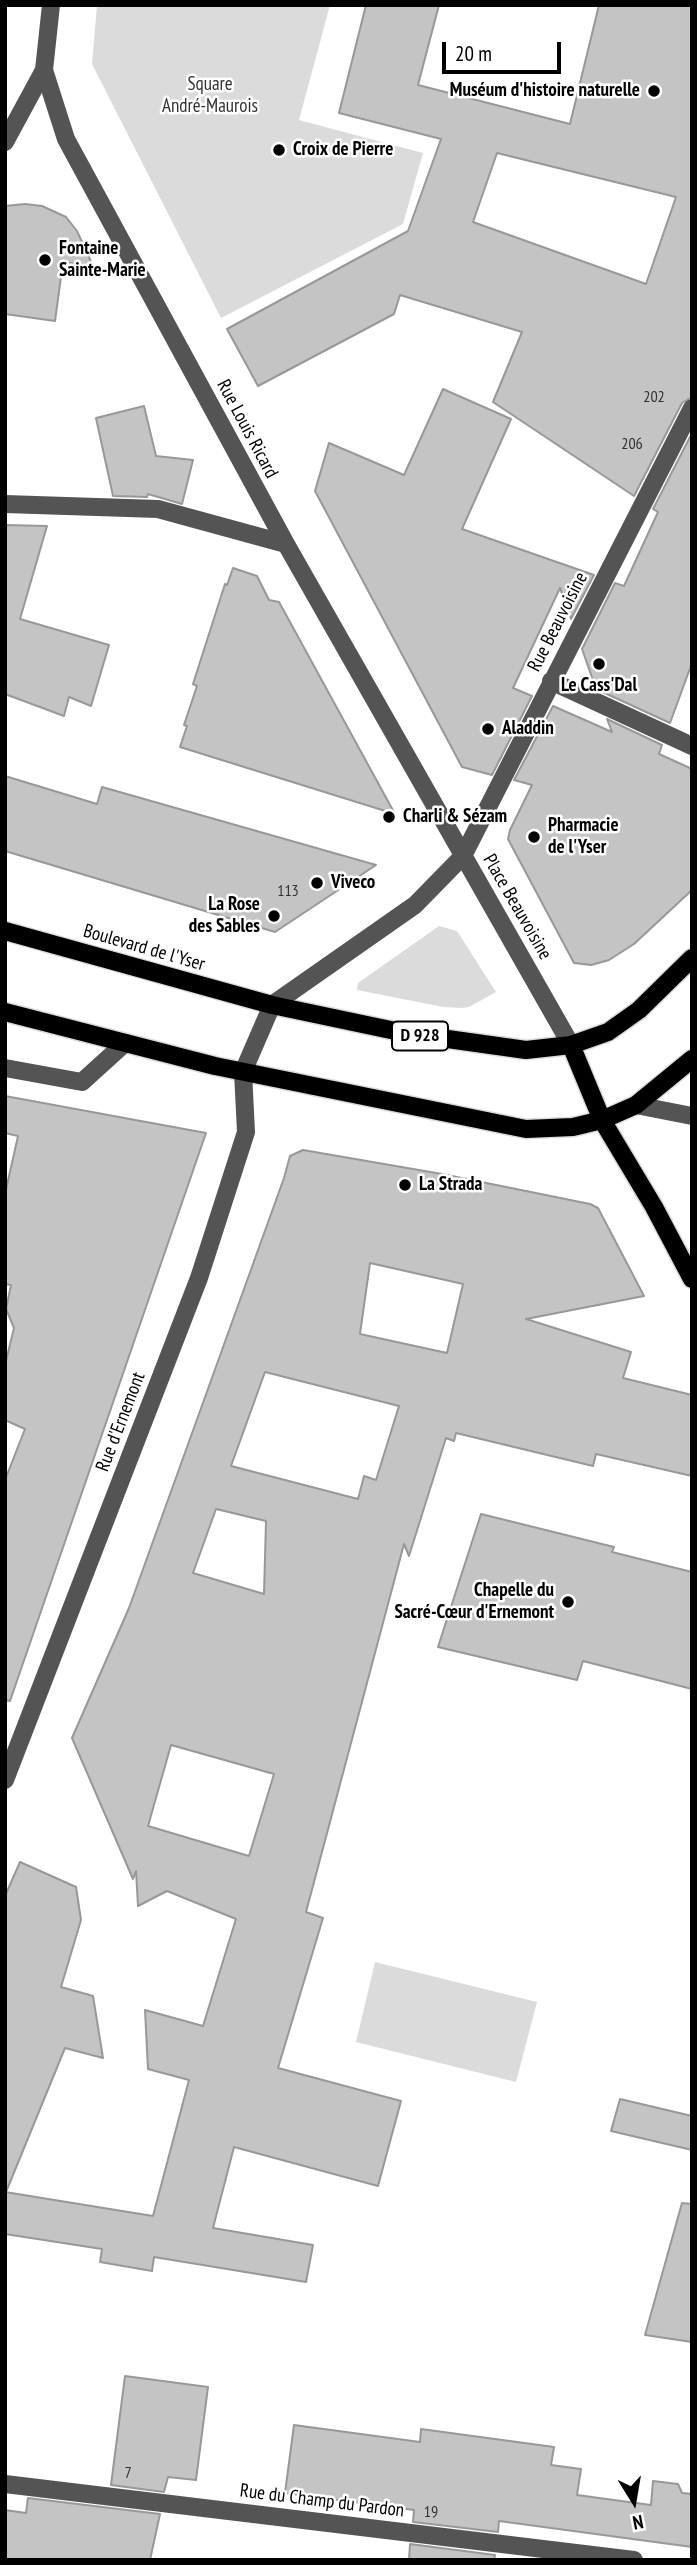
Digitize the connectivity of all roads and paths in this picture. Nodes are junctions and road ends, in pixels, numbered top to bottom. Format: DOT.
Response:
graph roads {
  1 [pos="51,5"];
  2 [pos="44,70"];
  3 [pos="5,142"];
  4 [pos="692,408"];
  5 [pos="5,504"];
  6 [pos="286,544"];
  7 [pos="551,681"];
  8 [pos="692,747"];
  9 [pos="463,856"];
  10 [pos="5,931"];
  11 [pos="692,958"];
  12 [pos="272,1005"];
  13 [pos="5,1012"];
  14 [pos="125,1043"];
  15 [pos="571,1045"];
  16 [pos="692,1059"];
  17 [pos="5,1069"];
  18 [pos="243,1072"];
  19 [pos="635,1105"];
  20 [pos="692,1116"];
  21 [pos="602,1120"];
  22 [pos="692,1279"];
  23 [pos="5,1780"];
  24 [pos="5,2484"];
  25 [pos="634,2560"];
  1 -- 2 [label="street, Rue Louis Ricard"];
  2 -- 3 [label="street"];
  2 -- 6 [label="street, Rue Louis Ricard"];
  4 -- 7 [label="street, Rue Beauvoisine"];
  5 -- 6 [label="street"];
  6 -- 9 [label="street, Rue Louis Ricard"];
  7 -- 8 [label="street"];
  7 -- 9 [label="street, Rue Beauvoisine"];
  9 -- 12 [label="street, Place Beauvoisine"];
  9 -- 15 [label="street, Place Beauvoisine"];
  10 -- 12 [label="main road, Boulevard de l'Yser / D 928"];
  11 -- 15 [label="main road"];
  12 -- 15 [label="main road, D 928"];
  12 -- 18 [label="street"];
  13 -- 14 [label="main road"];
  14 -- 17 [label="street"];
  14 -- 18 [label="main road"];
  15 -- 21 [label="main road, Place Beauvoisine"];
  16 -- 19 [label="main road"];
  18 -- 21 [label="main road"];
  18 -- 23 [label="street, Rue d'Ernemont"];
  19 -- 20 [label="street"];
  19 -- 21 [label="main road"];
  21 -- 22 [label="main road, Place Beauvoisine"];
  24 -- 25 [label="street, Rue du Champ du Pardon"];
}
